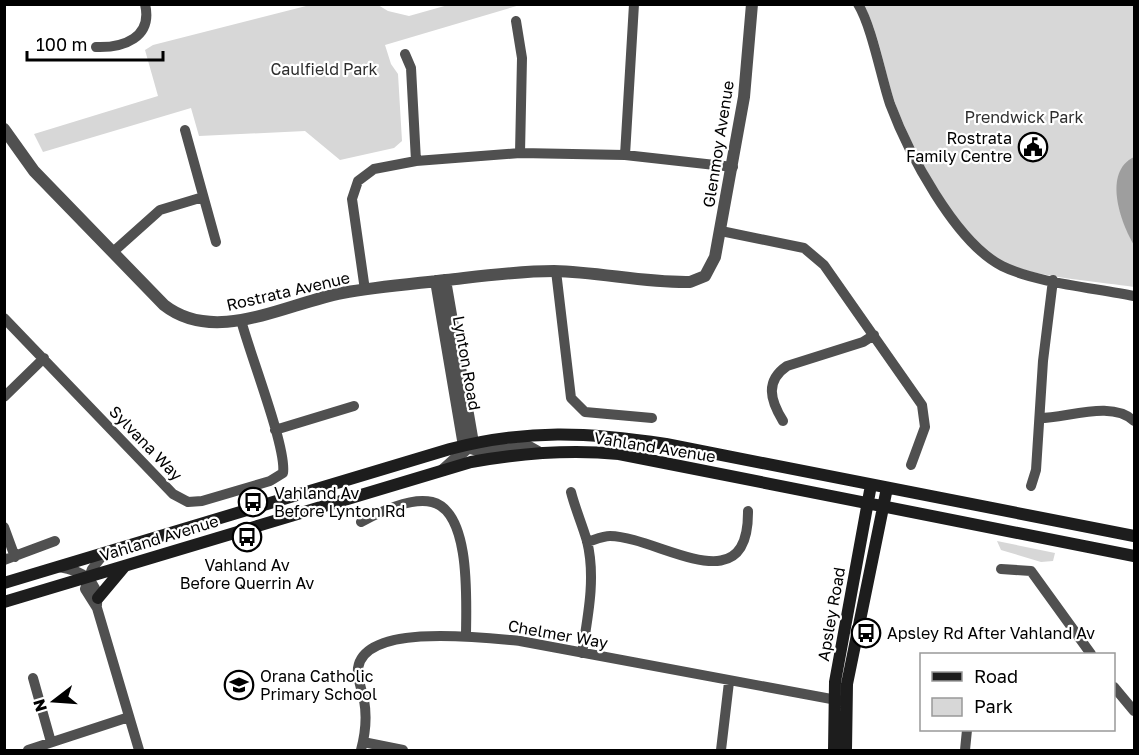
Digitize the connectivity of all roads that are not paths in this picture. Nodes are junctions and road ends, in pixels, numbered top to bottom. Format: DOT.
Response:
graph roads {
  1 [pos="145,4"];
  2 [pos="634,4"];
  3 [pos="752,4"];
  4 [pos="858,4"];
  5 [pos="516,21"];
  6 [pos="96,47"];
  7 [pos="405,54"];
  8 [pos="4,129"];
  9 [pos="185,130"];
  10 [pos="8,144"];
  11 [pos="520,153"];
  12 [pos="625,155"];
  13 [pos="416,161"];
  14 [pos="734,167"];
  15 [pos="203,197"];
  16 [pos="721,231"];
  17 [pos="216,242"];
  18 [pos="113,252"];
  19 [pos="556,271"];
  20 [pos="697,280"];
  21 [pos="1053,280"];
  22 [pos="440,281"];
  23 [pos="365,290"];
  24 [pos="1134,296"];
  25 [pos="4,318"];
  26 [pos="241,320"];
  27 [pos="874,335"];
  28 [pos="44,358"];
  29 [pos="4,397"];
  30 [pos="354,406"];
  31 [pos="652,418"];
  32 [pos="1040,418"];
  33 [pos="1134,421"];
  34 [pos="783,422"];
  35 [pos="274,430"];
  36 [pos="469,445"];
  37 [pos="538,452"];
  38 [pos="911,465"];
  39 [pos="441,471"];
  40 [pos="871,485"];
  41 [pos="1032,486"];
  42 [pos="887,488"];
  43 [pos="571,492"];
  44 [pos="867,503"];
  45 [pos="884,507"];
  46 [pos="748,511"];
  47 [pos="361,522"];
  48 [pos="4,527"];
  49 [pos="1134,536"];
  50 [pos="55,541"];
  51 [pos="587,542"];
  52 [pos="104,554"];
  53 [pos="1134,556"];
  54 [pos="10,559"];
  55 [pos="125,566"];
  56 [pos="59,567"];
  57 [pos="1001,569"];
  58 [pos="88,577"];
  59 [pos="4,583"];
  60 [pos="4,602"];
  61 [pos="97,603"];
  62 [pos="466,637"];
  63 [pos="582,652"];
  64 [pos="1090,653"];
  65 [pos="33,678"];
  66 [pos="729,682"];
  67 [pos="1115,689"];
  68 [pos="839,701"];
  69 [pos="1134,711"];
  70 [pos="129,717"];
  71 [pos="967,731"];
  72 [pos="51,742"];
  73 [pos="362,746"];
  74 [pos="28,750"];
  75 [pos="139,750"];
  76 [pos="403,750"];
  77 [pos="721,750"];
  78 [pos="834,750"];
  79 [pos="846,750"];
  80 [pos="965,750"];
  1 -- 6 [label="street"];
  2 -- 12 [label="street"];
  3 -- 14 [label="street, Glenmoy Avenue"];
  4 -- 21 [label="street"];
  5 -- 11 [label="street"];
  7 -- 13 [label="street"];
  8 -- 10 [label="street, Rostrata Avenue"];
  9 -- 15 [label="street"];
  10 -- 18 [label="street, Rostrata Avenue"];
  11 -- 12 [label="street"];
  11 -- 13 [label="street"];
  12 -- 14 [label="street"];
  13 -- 23 [label="street"];
  14 -- 16 [label="street, Glenmoy Avenue"];
  15 -- 17 [label="street"];
  15 -- 18 [label="street"];
  16 -- 20 [label="street, Glenmoy Avenue"];
  16 -- 27 [label="street"];
  18 -- 26 [label="street, Rostrata Avenue"];
  19 -- 20 [label="street, Rostrata Avenue"];
  19 -- 22 [label="street, Rostrata Avenue"];
  19 -- 31 [label="street"];
  21 -- 24 [label="street"];
  21 -- 32 [label="street"];
  22 -- 23 [label="street, Rostrata Avenue"];
  22 -- 36 [label="street, Lynton Road"];
  23 -- 26 [label="street, Rostrata Avenue"];
  25 -- 28 [label="street, Sylvana Way"];
  26 -- 35 [label="street, Sylvana Way"];
  27 -- 34 [label="street"];
  27 -- 38 [label="street"];
  28 -- 29 [label="street"];
  28 -- 35 [label="street, Sylvana Way"];
  30 -- 35 [label="street"];
  32 -- 33 [label="street"];
  32 -- 41 [label="street"];
  36 -- 37 [label="street"];
  36 -- 39 [label="street"];
  36 -- 40 [label="main road, Vahland Avenue"];
  36 -- 52 [label="main road, Vahland Avenue"];
  37 -- 39 [label="main road, Vahland Avenue"];
  37 -- 44 [label="main road, Vahland Avenue"];
  39 -- 55 [label="main road, Vahland Avenue"];
  40 -- 42 [label="main road, Vahland Avenue"];
  40 -- 44 [label="main road, Apsley Road"];
  42 -- 45 [label="main road, Apsley Road"];
  42 -- 49 [label="main road, Vahland Avenue"];
  43 -- 51 [label="street"];
  44 -- 45 [label="main road, Vahland Avenue"];
  44 -- 68 [label="main road, Apsley Road"];
  45 -- 53 [label="main road, Vahland Avenue"];
  45 -- 68 [label="main road, Apsley Road"];
  46 -- 51 [label="street"];
  47 -- 62 [label="street"];
  48 -- 54 [label="street"];
  50 -- 54 [label="street"];
  51 -- 63 [label="street"];
  52 -- 56 [label="main road, Vahland Avenue"];
  52 -- 58 [label="street"];
  55 -- 58 [label="main road, Vahland Avenue"];
  55 -- 61 [label="main road"];
  56 -- 58 [label="street"];
  56 -- 59 [label="main road, Vahland Avenue"];
  57 -- 64 [label="street"];
  58 -- 60 [label="main road, Vahland Avenue"];
  58 -- 61 [label="street"];
  61 -- 70 [label="street"];
  62 -- 63 [label="street, Chelmer Way"];
  62 -- 73 [label="street, Chelmer Way"];
  63 -- 66 [label="street, Chelmer Way"];
  65 -- 72 [label="street"];
  66 -- 68 [label="street, Chelmer Way"];
  66 -- 77 [label="street"];
  67 -- 69 [label="street"];
  68 -- 78 [label="main road, Apsley Road"];
  68 -- 79 [label="main road, Apsley Road"];
  70 -- 72 [label="street"];
  70 -- 75 [label="street"];
  71 -- 80 [label="street"];
  72 -- 74 [label="street"];
  73 -- 76 [label="street"];
}
